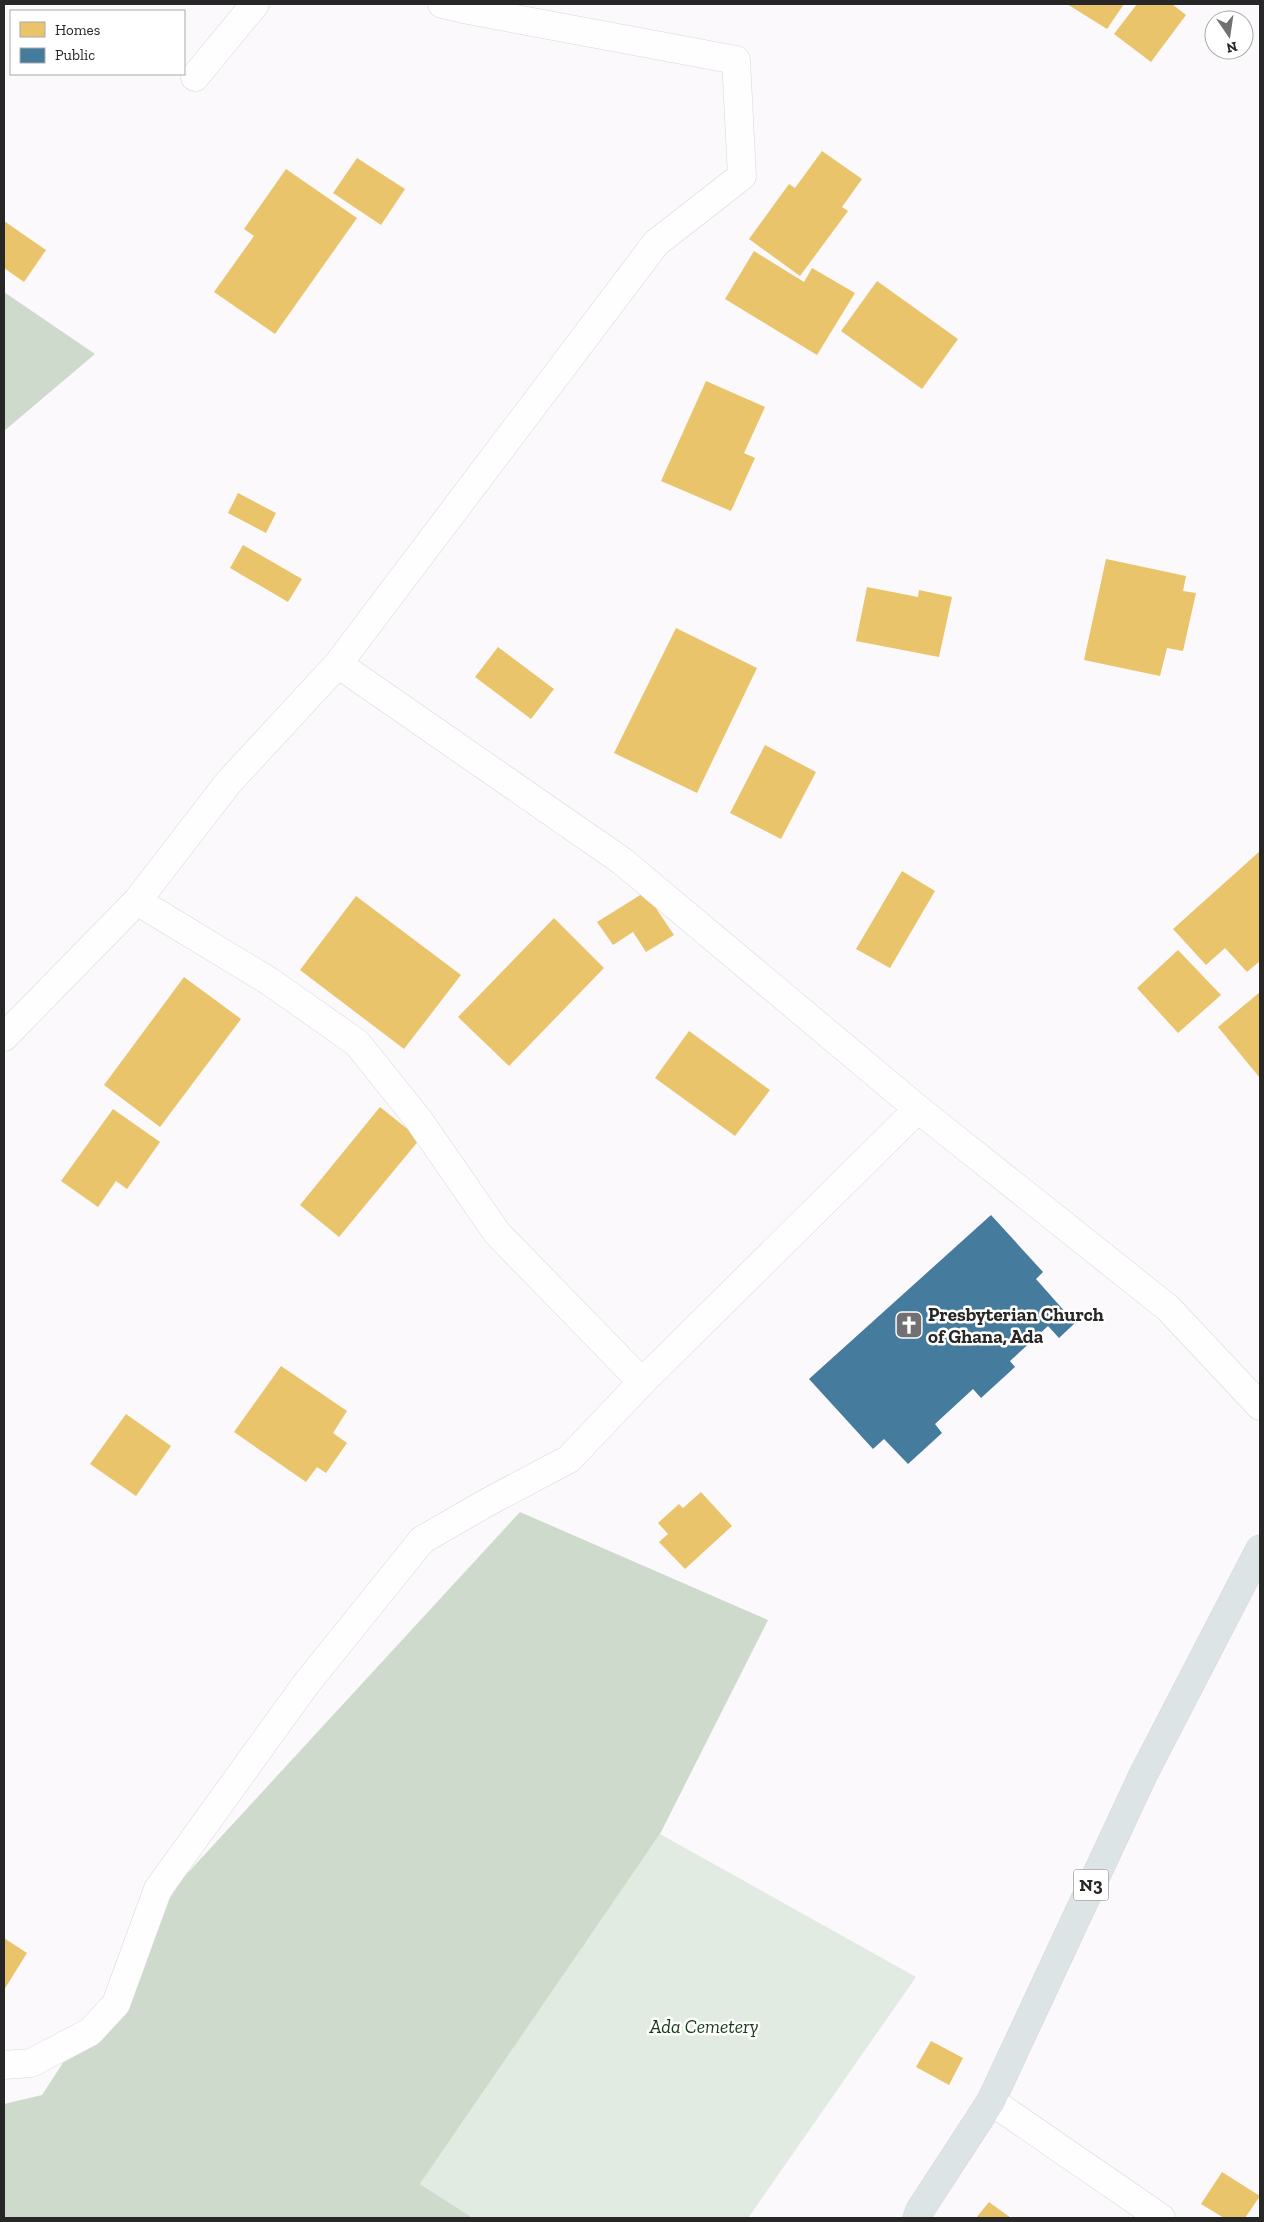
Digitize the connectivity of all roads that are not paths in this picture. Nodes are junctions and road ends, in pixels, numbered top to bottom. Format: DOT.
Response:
graph roads {
  1 [pos="255,4"];
  2 [pos="442,4"];
  3 [pos="195,77"];
  4 [pos="338,664"];
  5 [pos="137,901"];
  6 [pos="4,1037"];
  7 [pos="918,1109"];
  8 [pos="642,1382"];
  9 [pos="1260,1406"];
  10 [pos="1260,1549"];
  11 [pos="4,2065"];
  12 [pos="991,2101"];
  13 [pos="917,2218"];
  14 [pos="1162,2218"];
  1 -- 3 [label="street"];
  2 -- 4 [label="street"];
  4 -- 5 [label="street"];
  4 -- 7 [label="street"];
  5 -- 6 [label="street"];
  5 -- 8 [label="street"];
  7 -- 8 [label="street"];
  7 -- 9 [label="street"];
  8 -- 11 [label="street"];
  10 -- 12 [label="main road, N3"];
  12 -- 13 [label="main road, N3"];
  12 -- 14 [label="street"];
}
